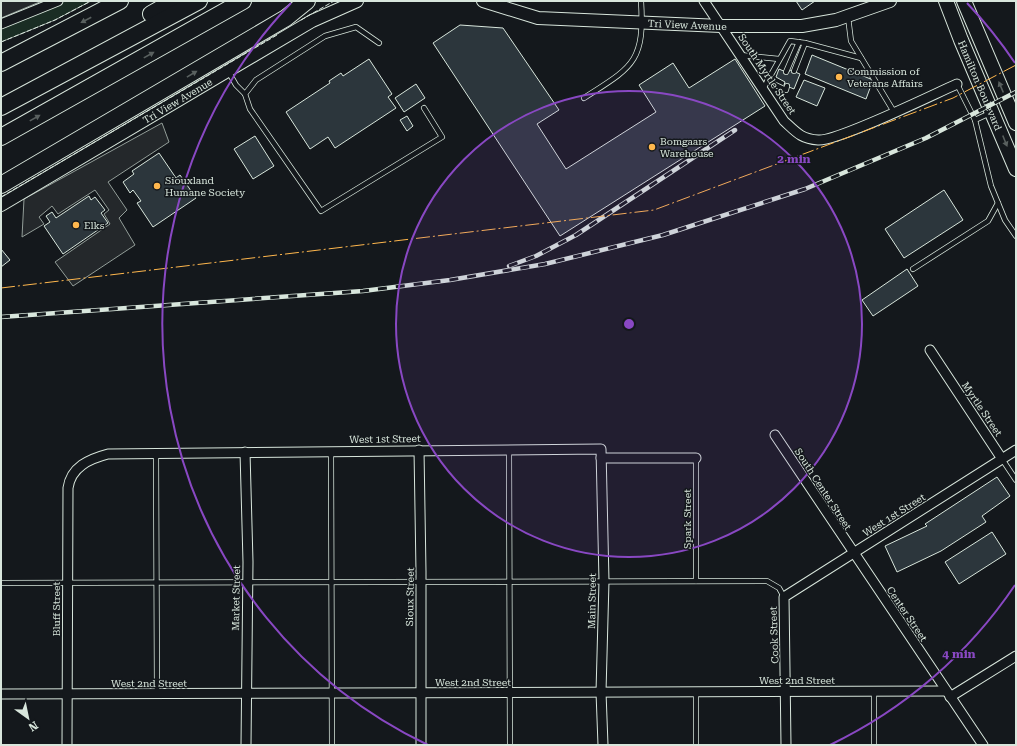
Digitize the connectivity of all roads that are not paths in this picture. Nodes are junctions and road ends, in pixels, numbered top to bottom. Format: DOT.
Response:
graph roads {
  1 [pos="58,1"];
  2 [pos="120,1"];
  3 [pos="174,1"];
  4 [pos="199,1"];
  5 [pos="243,1"];
  6 [pos="307,1"];
  7 [pos="312,1"];
  8 [pos="357,1"];
  9 [pos="484,1"];
  10 [pos="641,1"];
  11 [pos="704,1"];
  12 [pos="890,1"];
  13 [pos="946,1"];
  14 [pos="965,2"];
  15 [pos="505,4"];
  16 [pos="848,17"];
  17 [pos="286,18"];
  18 [pos="642,22"];
  19 [pos="1,24"];
  20 [pos="721,26"];
  21 [pos="799,42"];
  22 [pos="379,43"];
  23 [pos="806,43"];
  24 [pos="740,55"];
  25 [pos="861,58"];
  26 [pos="779,59"];
  27 [pos="1,63"];
  28 [pos="228,71"];
  29 [pos="794,71"];
  30 [pos="786,72"];
  31 [pos="783,80"];
  32 [pos="957,84"];
  33 [pos="765,85"];
  34 [pos="780,86"];
  35 [pos="787,86"];
  36 [pos="245,94"];
  37 [pos="21,96"];
  38 [pos="584,98"];
  39 [pos="1,107"];
  40 [pos="424,108"];
  41 [pos="894,112"];
  42 [pos="992,112"];
  43 [pos="122,116"];
  44 [pos="975,120"];
  45 [pos="1016,123"];
  46 [pos="1,137"];
  47 [pos="1015,164"];
  48 [pos="1,174"];
  49 [pos="1,185"];
  50 [pos="998,203"];
  51 [pos="1,205"];
  52 [pos="1016,236"];
  53 [pos="913,269"];
  54 [pos="930,350"];
  55 [pos="775,435"];
  56 [pos="509,448"];
  57 [pos="419,450"];
  58 [pos="1016,450"];
  59 [pos="332,451"];
  60 [pos="245,452"];
  61 [pos="156,453"];
  62 [pos="601,458"];
  63 [pos="696,458"];
  64 [pos="1002,459"];
  65 [pos="72,474"];
  66 [pos="1016,480"];
  67 [pos="853,554"];
  68 [pos="421,581"];
  69 [pos="604,581"];
  70 [pos="696,581"];
  71 [pos="331,582"];
  72 [pos="247,583"];
  73 [pos="509,583"];
  74 [pos="1,584"];
  75 [pos="67,584"];
  76 [pos="156,584"];
  77 [pos="784,597"];
  78 [pos="1016,656"];
  79 [pos="696,691"];
  80 [pos="786,691"];
  81 [pos="874,691"];
  82 [pos="332,692"];
  83 [pos="601,692"];
  84 [pos="246,693"];
  85 [pos="420,693"];
  86 [pos="509,693"];
  87 [pos="1,694"];
  88 [pos="67,694"];
  89 [pos="157,694"];
  90 [pos="948,694"];
  91 [pos="67,745"];
  92 [pos="246,745"];
  93 [pos="332,745"];
  94 [pos="421,745"];
  95 [pos="510,745"];
  96 [pos="603,745"];
  97 [pos="696,745"];
  98 [pos="786,745"];
  99 [pos="874,745"];
  100 [pos="983,745"];
  1 -- 19 [label="street"];
  2 -- 27 [label="highway, one-way"];
  3 -- 37 [label="highway"];
  4 -- 37 [label="highway"];
  46 -- 5 [label="highway, one-way"];
  6 -- 17 [label="highway"];
  7 -- 17 [label="main road"];
  8 -- 28 [label="street, Tri View Avenue"];
  9 -- 15 [label="street, Tri View Avenue"];
  10 -- 18 [label="lane"];
  11 -- 20 [label="street, South Myrtle Street"];
  12 -- 16 [label="street, Tri View Avenue"];
  13 -- 42 [label="main road, Hamilton Boulevard"];
  45 -- 14 [label="main road, Hamilton Boulevard, one-way"];
  15 -- 18 [label="street, Tri View Avenue"];
  16 -- 20 [label="street, Tri View Avenue"];
  16 -- 25 [label="lane"];
  43 -- 17 [label="highway, one-way"];
  18 -- 20 [label="street, Tri View Avenue"];
  18 -- 38 [label="lane"];
  20 -- 24 [label="street, South Myrtle Street"];
  21 -- 23 [label="lane"];
  21 -- 26 [label="lane"];
  21 -- 30 [label="lane"];
  22 -- 36 [label="lane"];
  23 -- 25 [label="lane"];
  23 -- 29 [label="lane"];
  24 -- 26 [label="lane"];
  24 -- 33 [label="street, South Myrtle Street"];
  25 -- 41 [label="lane"];
  26 -- 33 [label="lane"];
  28 -- 36 [label="lane"];
  28 -- 51 [label="street, Tri View Avenue"];
  31 -- 34 [label="lane"];
  32 -- 41 [label="street, South Myrtle Street"];
  32 -- 44 [label="lane"];
  33 -- 34 [label="lane"];
  33 -- 41 [label="street, South Myrtle Street"];
  34 -- 35 [label="lane"];
  36 -- 40 [label="lane"];
  37 -- 39 [label="highway"];
  42 -- 44 [label="lane"];
  42 -- 47 [label="main road, Hamilton Boulevard, one-way"];
  43 -- 48 [label="highway"];
  43 -- 49 [label="highway"];
  44 -- 50 [label="lane"];
  50 -- 52 [label="lane"];
  50 -- 53 [label="lane"];
  54 -- 64 [label="street, Myrtle Street"];
  55 -- 67 [label="street, South Center Street"];
  56 -- 57 [label="street, West 1st Street"];
  56 -- 62 [label="street, West 1st Street"];
  56 -- 73 [label="lane"];
  57 -- 59 [label="street, West 1st Street"];
  57 -- 68 [label="street, Sioux Street"];
  58 -- 64 [label="street, West 1st Street"];
  59 -- 60 [label="street, West 1st Street"];
  59 -- 71 [label="lane"];
  60 -- 61 [label="street, West 1st Street"];
  60 -- 72 [label="street, Market Street"];
  61 -- 65 [label="street, West 1st Street"];
  61 -- 76 [label="lane"];
  62 -- 63 [label="street"];
  62 -- 69 [label="street, Main Street"];
  63 -- 70 [label="lane, Spark Street"];
  64 -- 66 [label="lane, Myrtle Street"];
  64 -- 67 [label="street, West 1st Street"];
  65 -- 75 [label="street, Bluff Street"];
  67 -- 77 [label="street, West 1st Street"];
  67 -- 90 [label="street, Center Street"];
  68 -- 71 [label="lane"];
  68 -- 73 [label="lane"];
  68 -- 85 [label="street, Sioux Street"];
  69 -- 70 [label="lane"];
  69 -- 73 [label="lane"];
  69 -- 83 [label="street, Main Street"];
  70 -- 77 [label="lane"];
  71 -- 72 [label="lane"];
  71 -- 82 [label="lane"];
  72 -- 76 [label="lane"];
  72 -- 84 [label="street, Market Street"];
  73 -- 86 [label="lane"];
  74 -- 75 [label="lane"];
  75 -- 76 [label="lane"];
  75 -- 88 [label="street, Bluff Street"];
  76 -- 89 [label="lane"];
  77 -- 80 [label="street, Cook Street"];
  78 -- 90 [label="street"];
  79 -- 80 [label="street, West 2nd Street"];
  79 -- 83 [label="street, West 2nd Street"];
  79 -- 97 [label="lane"];
  80 -- 81 [label="street, West 2nd Street"];
  80 -- 98 [label="street, Cook Street"];
  81 -- 90 [label="street, West 2nd Street"];
  81 -- 99 [label="lane"];
  82 -- 84 [label="street, West 2nd Street"];
  82 -- 85 [label="street, West 2nd Street"];
  82 -- 93 [label="lane"];
  83 -- 86 [label="street, West 2nd Street"];
  83 -- 96 [label="street, Main Street"];
  84 -- 89 [label="street, West 2nd Street"];
  84 -- 92 [label="street, Market Street"];
  85 -- 86 [label="street, West 2nd Street"];
  85 -- 94 [label="street, Sioux Street"];
  86 -- 95 [label="lane"];
  87 -- 88 [label="street, West 2nd Street"];
  88 -- 89 [label="street, West 2nd Street"];
  88 -- 91 [label="street, Bluff Street"];
  90 -- 100 [label="street, Center Street"];
}
